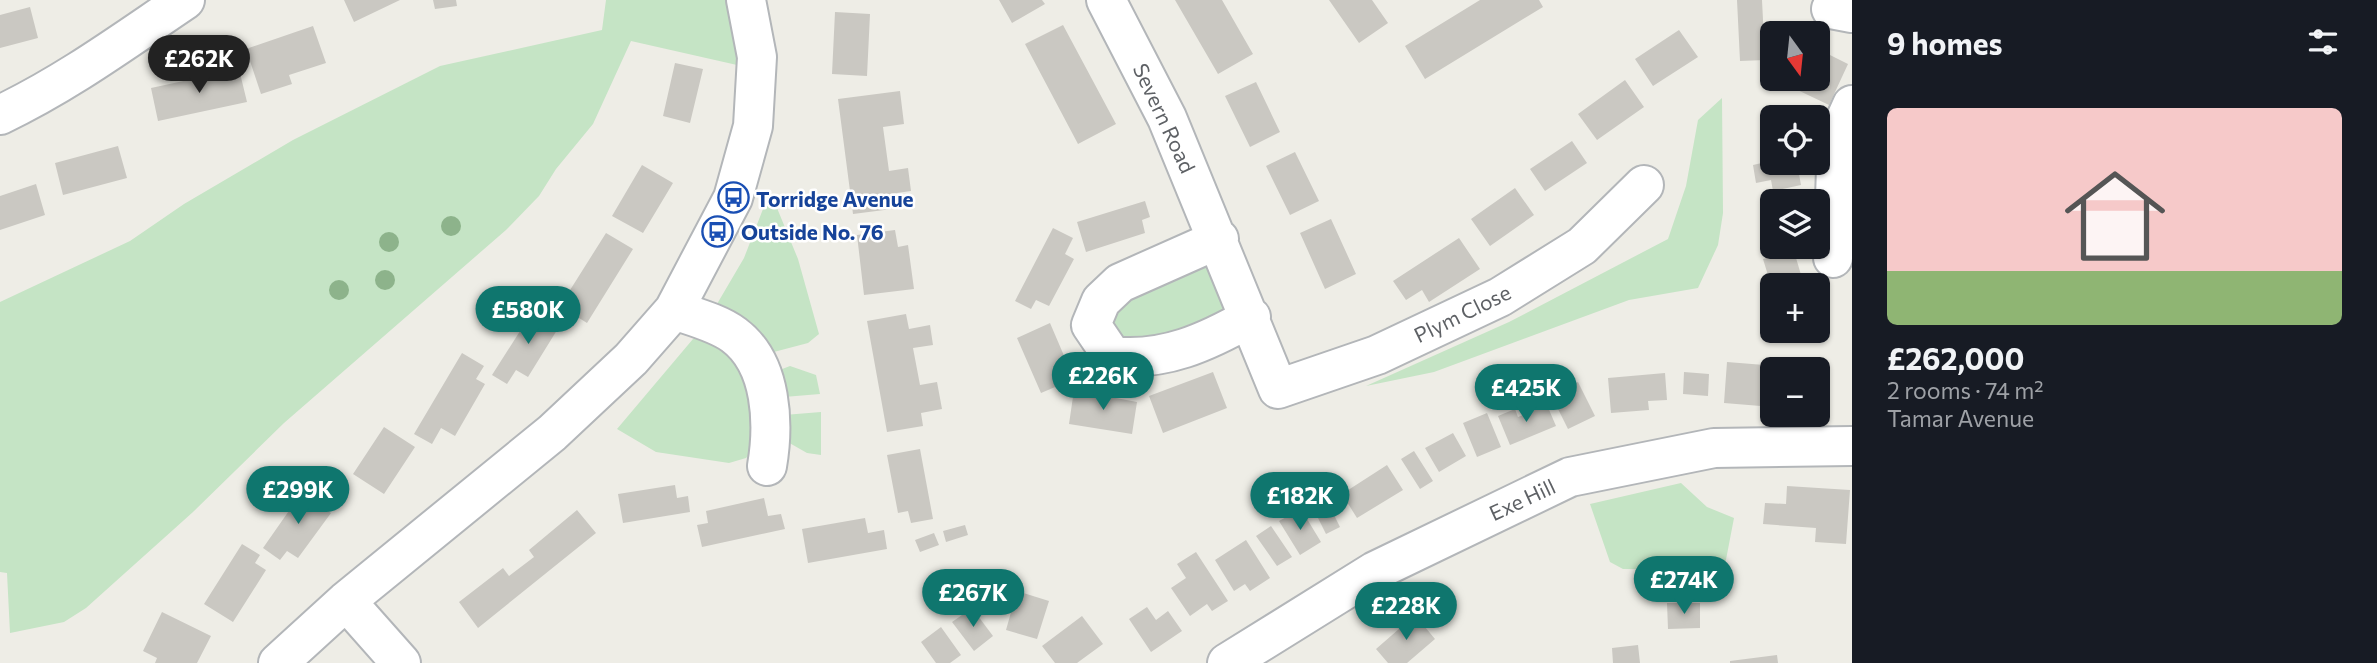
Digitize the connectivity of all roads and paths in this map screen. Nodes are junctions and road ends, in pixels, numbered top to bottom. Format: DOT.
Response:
graph roads {
  1 [pos="185,0"];
  2 [pos="746,0"];
  3 [pos="1106,0"];
  4 [pos="1852,105"];
  5 [pos="0,115"];
  6 [pos="1638,204"];
  7 [pos="1219,239"];
  8 [pos="1833,258"];
  9 [pos="674,310"];
  10 [pos="1251,317"];
  11 [pos="1278,388"];
  12 [pos="1852,446"];
  13 [pos="767,466"];
  14 [pos="346,601"];
  15 [pos="278,663"];
  16 [pos="401,663"];
  17 [pos="1227,663"];
  1 -- 5 [label="street"];
  2 -- 9 [label="street"];
  3 -- 7 [label="street, Severn Road"];
  4 -- 8 [label="street"];
  6 -- 11 [label="street, Plym Close"];
  7 -- 10 [label="street, Severn Road"];
  7 -- 10 [label="street"];
  9 -- 13 [label="street"];
  9 -- 14 [label="street"];
  10 -- 11 [label="street, Severn Road"];
  12 -- 17 [label="street, Exe Hill"];
  14 -- 15 [label="street"];
  14 -- 16 [label="street"];
}
